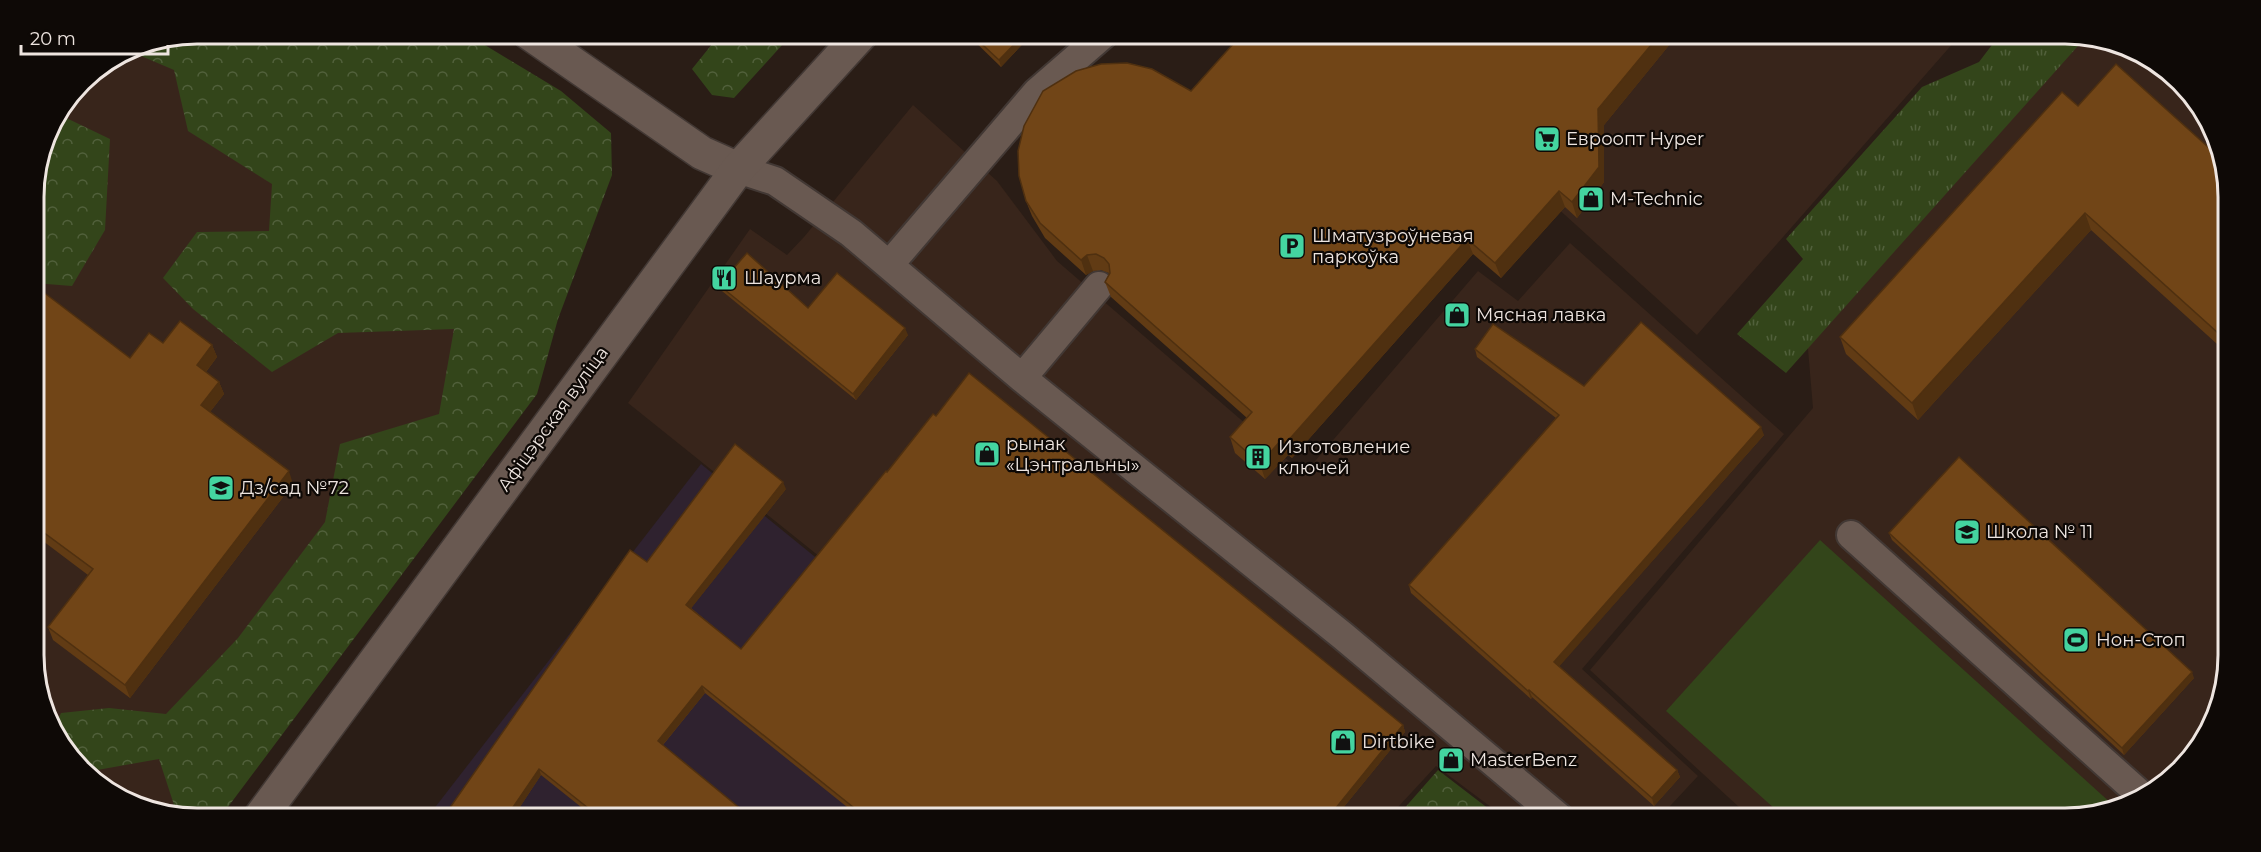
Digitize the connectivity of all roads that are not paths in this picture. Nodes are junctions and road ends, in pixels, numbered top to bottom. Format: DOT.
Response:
graph roads {
  1 [pos="545,44"];
  2 [pos="852,44"];
  3 [pos="1092,44"];
  4 [pos="738,169"];
  5 [pos="889,265"];
  6 [pos="1099,286"];
  7 [pos="1022,378"];
  8 [pos="1851,535"];
  9 [pos="2136,790"];
  10 [pos="267,808"];
  11 [pos="1548,808"];
  1 -- 4 [label="street"];
  2 -- 4 [label="street, Афіцэрская вуліца"];
  3 -- 5 [label="lane"];
  4 -- 5 [label="lane"];
  4 -- 10 [label="street, Афіцэрская вуліца"];
  5 -- 7 [label="lane"];
  6 -- 7 [label="lane"];
  7 -- 11 [label="lane"];
  8 -- 9 [label="lane"];
}
